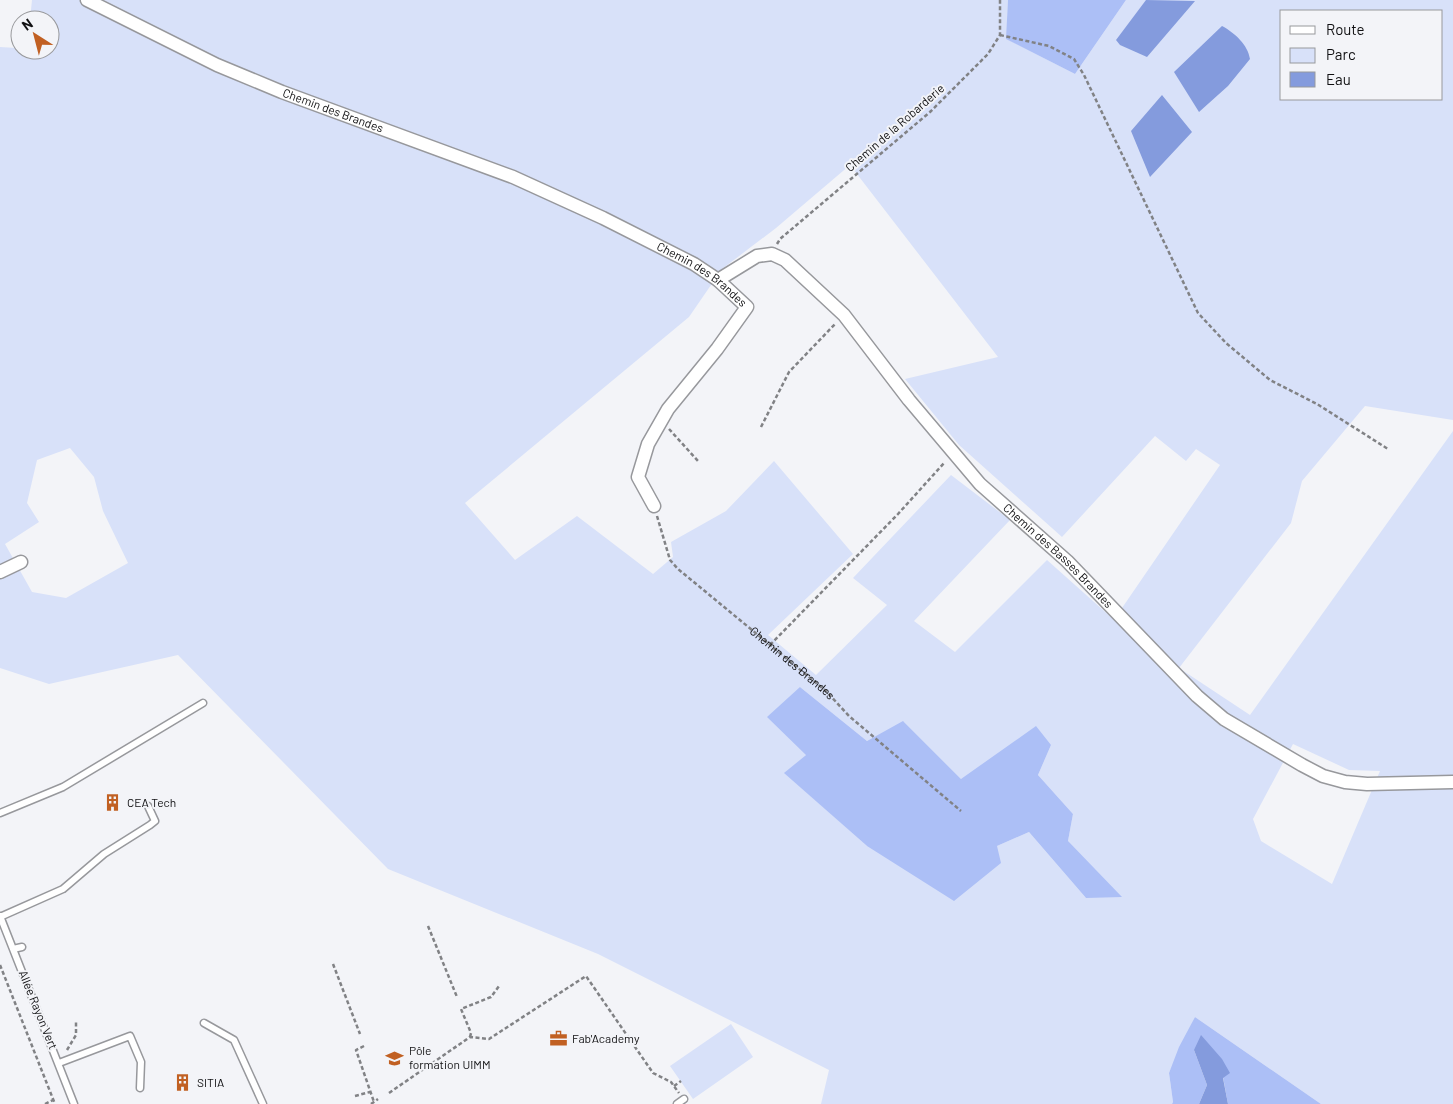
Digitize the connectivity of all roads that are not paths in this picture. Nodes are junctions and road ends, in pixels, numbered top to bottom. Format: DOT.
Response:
graph roads {
  1 [pos="87,0"];
  2 [pos="718,280"];
  3 [pos="654,506"];
  4 [pos="21,562"];
  5 [pos="0,572"];
  6 [pos="203,703"];
  7 [pos="1453,782"];
  8 [pos="148,806"];
  9 [pos="0,813"];
  10 [pos="1,919"];
  11 [pos="22,947"];
  12 [pos="13,949"];
  13 [pos="204,1023"];
  14 [pos="57,1060"];
  15 [pos="140,1088"];
  16 [pos="684,1100"];
  17 [pos="74,1104"];
  18 [pos="262,1104"];
  19 [pos="677,1104"];
  1 -- 2 [label="street, Chemin des Brandes"];
  2 -- 3 [label="street, Chemin des Brandes"];
  2 -- 7 [label="street, Chemin des Basses Brandes"];
  4 -- 5 [label="street"];
  6 -- 9 [label="lane"];
  8 -- 10 [label="lane"];
  10 -- 12 [label="lane, Allée Rayon Vert"];
  11 -- 12 [label="lane"];
  12 -- 14 [label="lane, Allée Rayon Vert"];
  13 -- 18 [label="lane"];
  14 -- 15 [label="lane"];
  14 -- 17 [label="lane, Allée Rayon Vert"];
  16 -- 19 [label="lane"];
}
